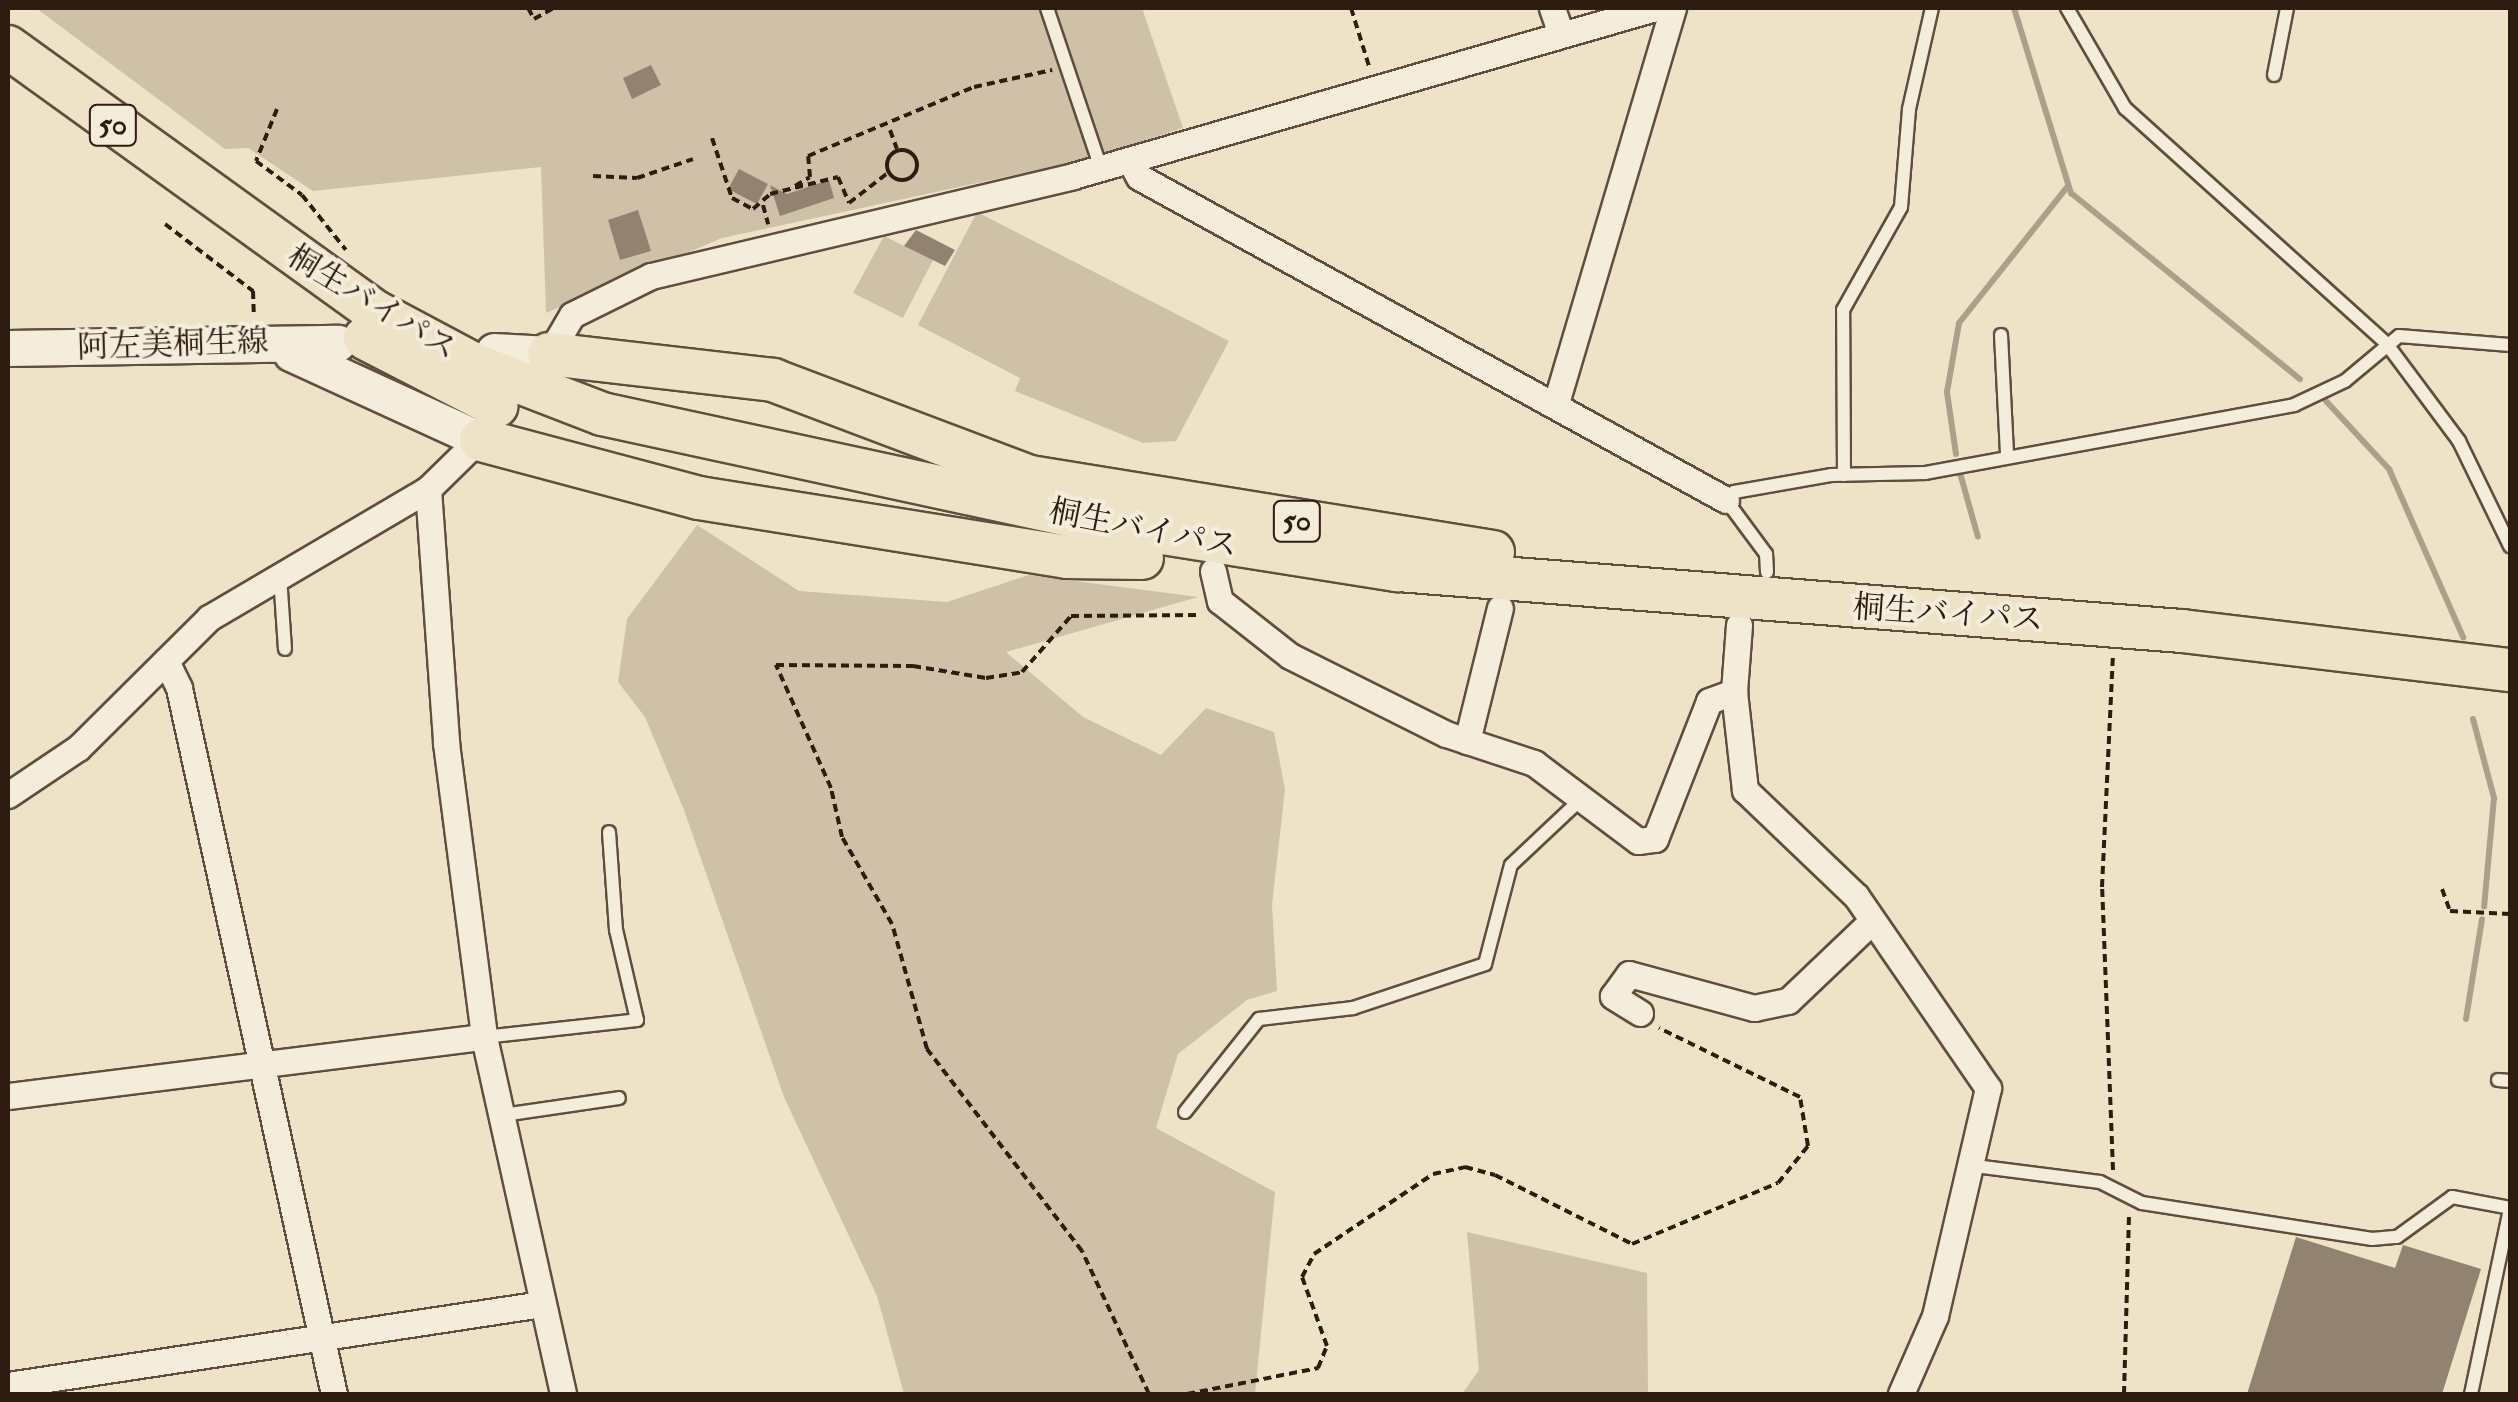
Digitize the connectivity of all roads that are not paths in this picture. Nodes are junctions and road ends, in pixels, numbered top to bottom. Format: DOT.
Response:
graph roads {
  1 [pos="1047,8"];
  2 [pos="1552,8"];
  3 [pos="1654,8"];
  4 [pos="1673,8"];
  5 [pos="1932,8"];
  6 [pos="2068,8"];
  7 [pos="2287,8"];
  8 [pos="1561,34"];
  9 [pos="8,47"];
  10 [pos="2274,75"];
  11 [pos="8,80"];
  12 [pos="1130,161"];
  13 [pos="1100,168"];
  14 [pos="2001,335"];
  15 [pos="259,339"];
  16 [pos="2386,342"];
  17 [pos="338,343"];
  18 [pos="2510,345"];
  19 [pos="8,348"];
  20 [pos="494,351"];
  21 [pos="544,362"];
  22 [pos="1556,403"];
  23 [pos="487,432"];
  24 [pos="2006,454"];
  25 [pos="1844,474"];
  26 [pos="428,488"];
  27 [pos="1726,500"];
  28 [pos="2510,546"];
  29 [pos="1142,558"];
  30 [pos="1767,572"];
  31 [pos="279,574"];
  32 [pos="1217,586"];
  33 [pos="1500,608"];
  34 [pos="2060,622"];
  35 [pos="1738,625"];
  36 [pos="285,649"];
  37 [pos="166,660"];
  38 [pos="2510,670"];
  39 [pos="1734,692"];
  40 [pos="2510,699"];
  41 [pos="1467,740"];
  42 [pos="8,795"];
  43 [pos="1582,798"];
  44 [pos="610,832"];
  45 [pos="1872,921"];
  46 [pos="1640,1013"];
  47 [pos="484,1037"];
  48 [pos="260,1064"];
  49 [pos="8,1096"];
  50 [pos="619,1098"];
  51 [pos="1185,1112"];
  52 [pos="503,1115"];
  53 [pos="1975,1166"];
  54 [pos="2510,1208"];
  55 [pos="542,1304"];
  56 [pos="322,1338"];
  57 [pos="8,1386"];
  58 [pos="334,1394"];
  59 [pos="564,1394"];
  60 [pos="1901,1394"];
  61 [pos="2471,1394"];
  1 -- 13 [label="lane"];
  2 -- 8 [label="street"];
  3 -- 8 [label="street"];
  4 -- 22 [label="street"];
  5 -- 25 [label="lane"];
  6 -- 16 [label="lane"];
  7 -- 10 [label="lane"];
  8 -- 12 [label="street"];
  9 -- 34 [label="highway, 桐生バイパス / 50"];
  11 -- 29 [label="highway, 桐生バイパス / 50"];
  12 -- 13 [label="street"];
  12 -- 22 [label="street"];
  13 -- 21 [label="street"];
  14 -- 24 [label="lane"];
  15 -- 17 [label="main road, 阿左美桐生線"];
  15 -- 19 [label="main road, 阿左美桐生線"];
  15 -- 23 [label="main road"];
  16 -- 18 [label="lane"];
  16 -- 24 [label="lane"];
  16 -- 28 [label="lane"];
  20 -- 21 [label="main road"];
  21 -- 30 [label="highway, 50"];
  22 -- 27 [label="street"];
  23 -- 26 [label="street"];
  23 -- 29 [label="highway"];
  24 -- 25 [label="lane"];
  25 -- 27 [label="lane"];
  26 -- 31 [label="street"];
  26 -- 47 [label="street"];
  27 -- 30 [label="lane"];
  29 -- 32 [label="highway, 桐生バイパス / 50"];
  30 -- 34 [label="highway, 50"];
  31 -- 36 [label="lane"];
  31 -- 37 [label="street"];
  32 -- 33 [label="highway, 桐生バイパス / 50"];
  32 -- 41 [label="street"];
  33 -- 35 [label="highway, 桐生バイパス / 50"];
  33 -- 41 [label="street"];
  34 -- 38 [label="highway, 桐生バイパス / 50"];
  35 -- 39 [label="street"];
  35 -- 40 [label="highway, 桐生バイパス / 50"];
  37 -- 42 [label="street"];
  37 -- 48 [label="street"];
  39 -- 43 [label="street"];
  39 -- 45 [label="street"];
  41 -- 43 [label="street"];
  43 -- 51 [label="lane"];
  44 -- 47 [label="lane"];
  45 -- 46 [label="street"];
  45 -- 53 [label="street"];
  47 -- 48 [label="street"];
  47 -- 52 [label="street"];
  48 -- 49 [label="street"];
  48 -- 56 [label="street"];
  50 -- 52 [label="lane"];
  52 -- 55 [label="street"];
  53 -- 54 [label="lane"];
  53 -- 60 [label="street"];
  54 -- 61 [label="lane"];
  55 -- 56 [label="street"];
  55 -- 59 [label="street"];
  56 -- 57 [label="street"];
  56 -- 58 [label="street"];
}
